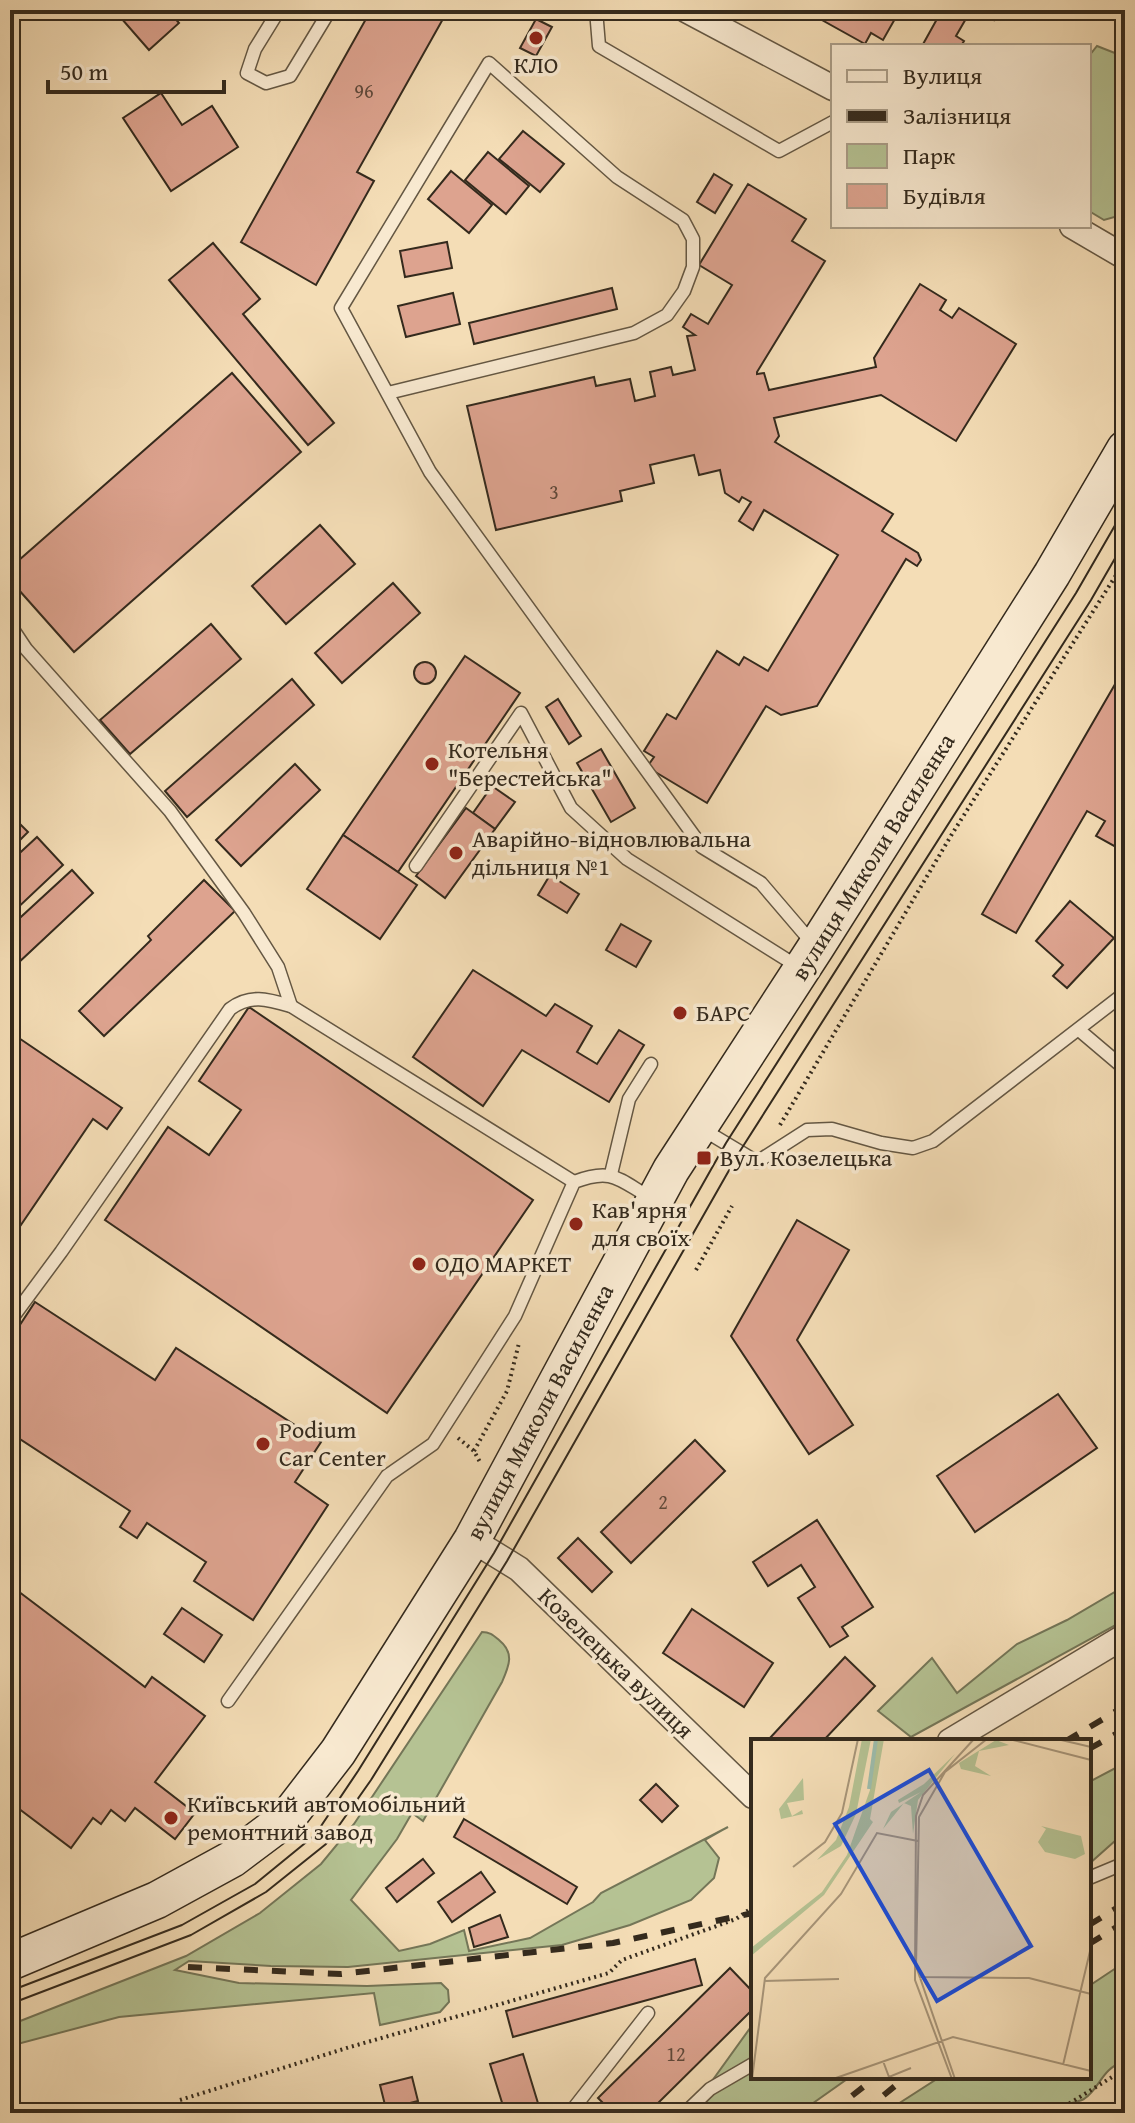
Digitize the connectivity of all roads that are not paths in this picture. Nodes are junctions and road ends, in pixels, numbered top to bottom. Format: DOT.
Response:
graph roads {
  1 [pos="279,10"];
  2 [pos="330,10"];
  3 [pos="596,10"];
  4 [pos="686,10"];
  5 [pos="831,87"];
  6 [pos="831,123"];
  7 [pos="1081,231"];
  8 [pos="1125,233"];
  9 [pos="1125,257"];
  10 [pos="388,393"];
  11 [pos="1125,449"];
  12 [pos="10,625"];
  13 [pos="416,866"];
  14 [pos="809,958"];
  15 [pos="1125,993"];
  16 [pos="291,1006"];
  17 [pos="1079,1030"];
  18 [pos="651,1064"];
  19 [pos="1125,1069"];
  20 [pos="699,1128"];
  21 [pos="611,1174"];
  22 [pos="574,1182"];
  23 [pos="654,1199"];
  24 [pos="10,1321"];
  25 [pos="472,1540"];
  26 [pos="1125,1636"];
  27 [pos="228,1701"];
  28 [pos="953,1739"];
  29 [pos="751,1794"];
  30 [pos="1125,1863"];
  31 [pos="1091,1877"];
  32 [pos="10,1962"];
  33 [pos="648,2013"];
  34 [pos="751,2065"];
  35 [pos="570,2113"];
  36 [pos="685,2113"];
  1 -- 2 [label="lane"];
  3 -- 6 [label="lane"];
  4 -- 5 [label="street"];
  7 -- 8 [label="street"];
  7 -- 9 [label="street"];
  10 -- 10 [label="lane"];
  10 -- 14 [label="lane"];
  11 -- 14 [label="main road, вулиця Миколи Василенка"];
  12 -- 16 [label="lane"];
  13 -- 14 [label="lane"];
  14 -- 20 [label="main road, вулиця Миколи Василенка"];
  15 -- 17 [label="lane"];
  16 -- 22 [label="lane"];
  16 -- 24 [label="lane"];
  17 -- 19 [label="lane"];
  17 -- 20 [label="lane"];
  18 -- 21 [label="lane"];
  20 -- 23 [label="main road, вулиця Миколи Василенка"];
  21 -- 22 [label="lane"];
  21 -- 23 [label="lane"];
  22 -- 27 [label="lane"];
  23 -- 25 [label="main road, вулиця Миколи Василенка"];
  25 -- 29 [label="street, Козелецька вулиця"];
  25 -- 32 [label="main road, вулиця Миколи Василенка"];
  26 -- 28 [label="street"];
  30 -- 31 [label="lane"];
  33 -- 35 [label="lane"];
  34 -- 36 [label="lane"];
}
